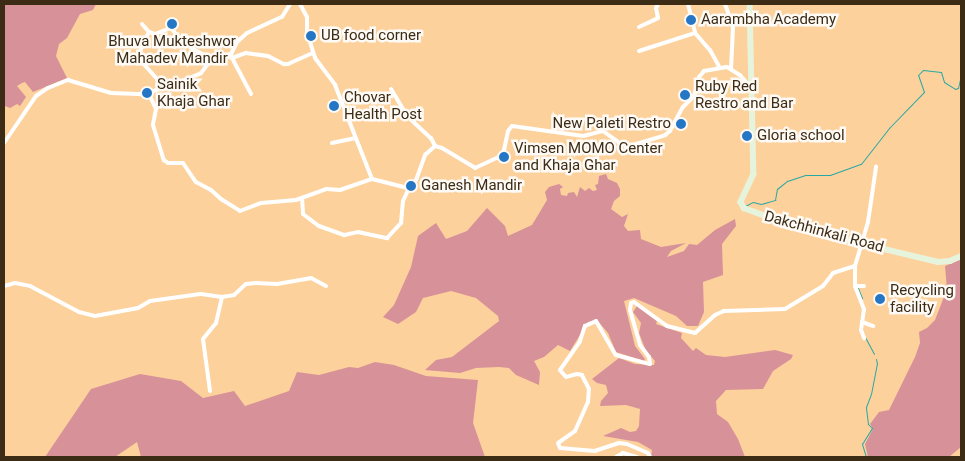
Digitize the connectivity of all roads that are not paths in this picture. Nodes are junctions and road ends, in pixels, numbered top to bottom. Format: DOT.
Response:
graph roads {
  1 [pos="290,4"];
  2 [pos="300,4"];
  3 [pos="658,4"];
  4 [pos="688,4"];
  5 [pos="725,4"];
  6 [pos="750,4"];
  7 [pos="142,24"];
  8 [pos="639,27"];
  9 [pos="148,32"];
  10 [pos="695,33"];
  11 [pos="639,51"];
  12 [pos="313,53"];
  13 [pos="231,56"];
  14 [pos="210,58"];
  15 [pos="720,66"];
  16 [pos="731,69"];
  17 [pos="164,87"];
  18 [pos="391,89"];
  19 [pos="753,90"];
  20 [pos="148,92"];
  21 [pos="251,94"];
  22 [pos="355,138"];
  23 [pos="4,143"];
  24 [pos="332,143"];
  25 [pos="435,146"];
  26 [pos="876,167"];
  27 [pos="372,179"];
  28 [pos="409,188"];
  29 [pos="302,198"];
  30 [pos="861,244"];
  31 [pos="961,256"];
  32 [pos="855,266"];
  33 [pos="4,286"];
  34 [pos="326,286"];
  35 [pos="855,286"];
  36 [pos="862,286"];
  37 [pos="222,297"];
  38 [pos="863,323"];
  39 [pos="873,326"];
  40 [pos="864,338"];
  41 [pos="210,391"];
  42 [pos="616,457"];
  43 [pos="636,457"];
  44 [pos="650,457"];
  1 -- 13 [label="street"];
  2 -- 12 [label="street"];
  3 -- 8 [label="street"];
  4 -- 10 [label="street"];
  5 -- 16 [label="street"];
  6 -- 19 [label="main road, Dakchhinkali Road"];
  7 -- 9 [label="street"];
  9 -- 14 [label="street"];
  9 -- 17 [label="street"];
  10 -- 11 [label="street"];
  10 -- 15 [label="street"];
  12 -- 13 [label="street"];
  12 -- 22 [label="street"];
  13 -- 14 [label="street"];
  13 -- 21 [label="street"];
  14 -- 17 [label="street"];
  15 -- 16 [label="street"];
  15 -- 25 [label="street"];
  16 -- 19 [label="street"];
  17 -- 20 [label="street"];
  18 -- 25 [label="street"];
  19 -- 30 [label="main road, Dakchhinkali Road"];
  20 -- 23 [label="street"];
  20 -- 29 [label="street"];
  22 -- 24 [label="street"];
  22 -- 27 [label="street"];
  25 -- 28 [label="street"];
  26 -- 30 [label="street"];
  27 -- 28 [label="street"];
  27 -- 29 [label="street"];
  28 -- 29 [label="street"];
  30 -- 31 [label="main road, Dakchhinkali Road"];
  30 -- 32 [label="street"];
  32 -- 35 [label="street"];
  32 -- 44 [label="street"];
  33 -- 37 [label="street"];
  34 -- 37 [label="street"];
  35 -- 36 [label="street"];
  35 -- 38 [label="street"];
  37 -- 41 [label="street"];
  38 -- 39 [label="street"];
  38 -- 40 [label="street"];
  42 -- 43 [label="street"];
}
